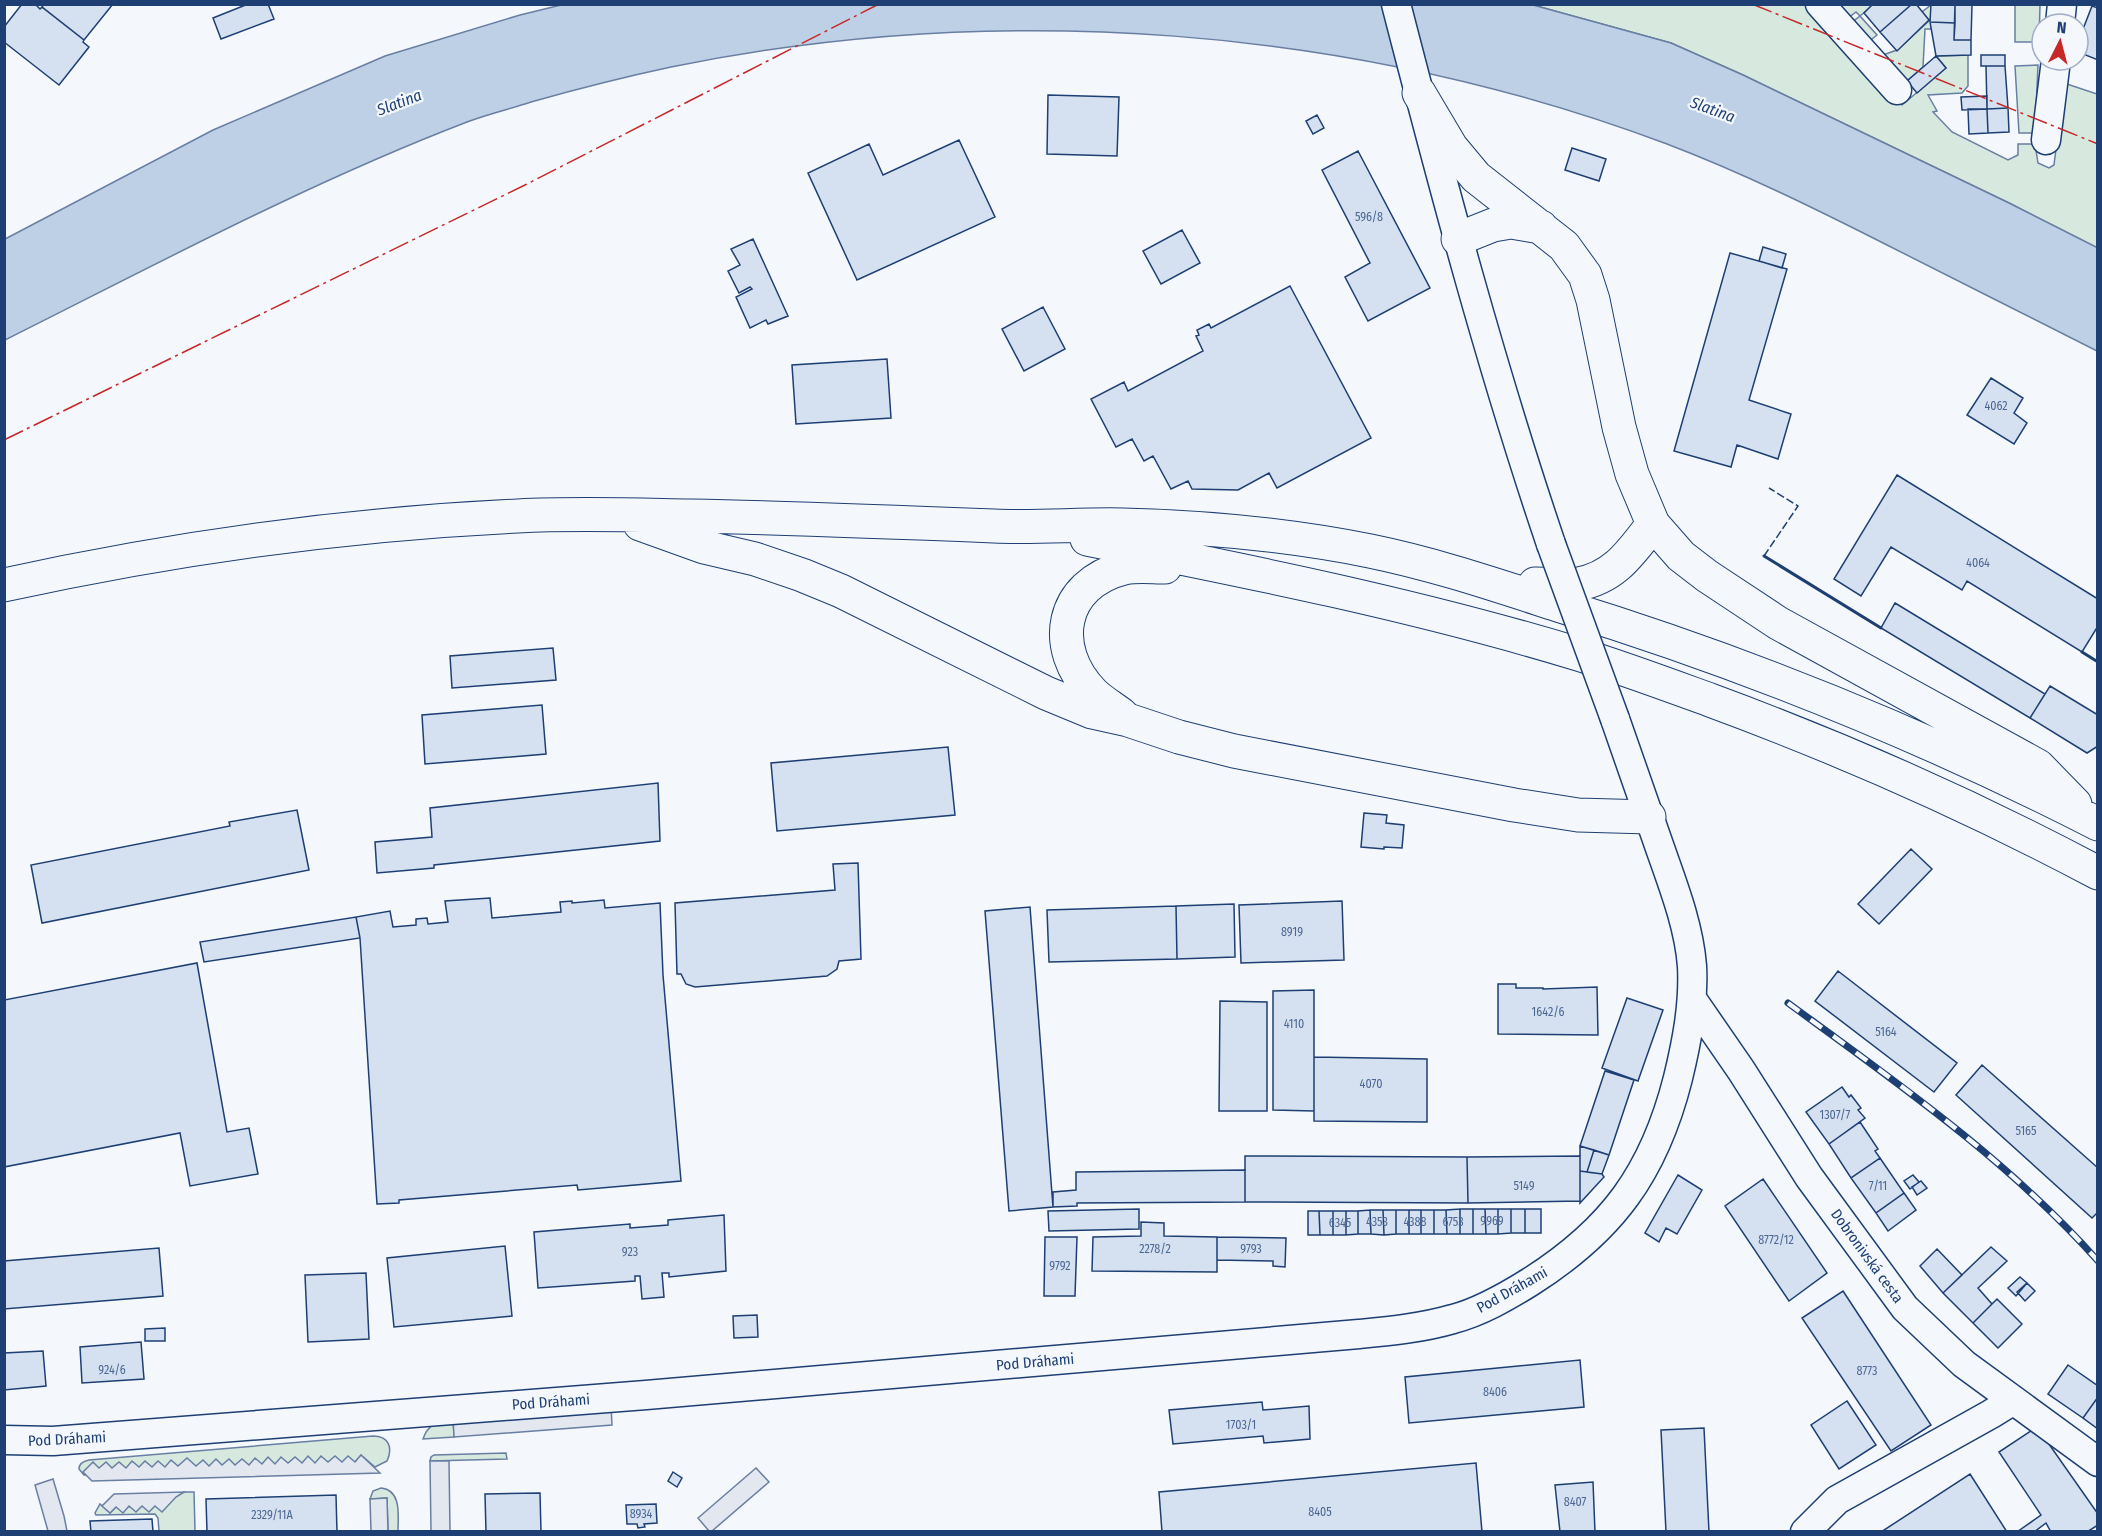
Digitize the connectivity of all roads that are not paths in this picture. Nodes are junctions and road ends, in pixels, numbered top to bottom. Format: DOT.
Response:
graph roads {
  1 [pos="1396,4"];
  2 [pos="1820,4"];
  3 [pos="2054,72"];
  4 [pos="1897,90"];
  5 [pos="1419,93"];
  6 [pos="2046,140"];
  7 [pos="1541,227"];
  8 [pos="1458,239"];
  9 [pos="615,514"];
  10 [pos="1653,524"];
  11 [pos="1020,527"];
  12 [pos="1224,567"];
  13 [pos="4,585"];
  14 [pos="1494,585"];
  15 [pos="1128,720"];
  16 [pos="1649,817"];
  17 [pos="2096,823"];
  18 [pos="2097,873"];
  19 [pos="1692,999"];
  20 [pos="2012,1401"];
  21 [pos="4,1440"];
  22 [pos="2097,1462"];
  23 [pos="1805,1532"];
  1 -- 5 [label="street, Pod Dráhami"];
  2 -- 4 [label="street"];
  3 -- 6 [label="street"];
  5 -- 7 [label="main road"];
  5 -- 8 [label="street, Pod Dráhami"];
  7 -- 8 [label="main road"];
  7 -- 10 [label="main road"];
  8 -- 16 [label="street, Pod Dráhami, bridge"];
  9 -- 11 [label="main road"];
  9 -- 13 [label="main road"];
  9 -- 15 [label="main road"];
  10 -- 14 [label="main road"];
  10 -- 17 [label="main road"];
  11 -- 12 [label="main road"];
  11 -- 14 [label="main road"];
  12 -- 15 [label="main road"];
  12 -- 18 [label="main road"];
  14 -- 17 [label="main road"];
  15 -- 16 [label="main road"];
  16 -- 19 [label="street, Pod Dráhami"];
  19 -- 20 [label="street, Dobronivská cesta"];
  19 -- 21 [label="street, Pod Dráhami"];
  20 -- 22 [label="street, Dobronivská cesta"];
  20 -- 23 [label="street"];
}
